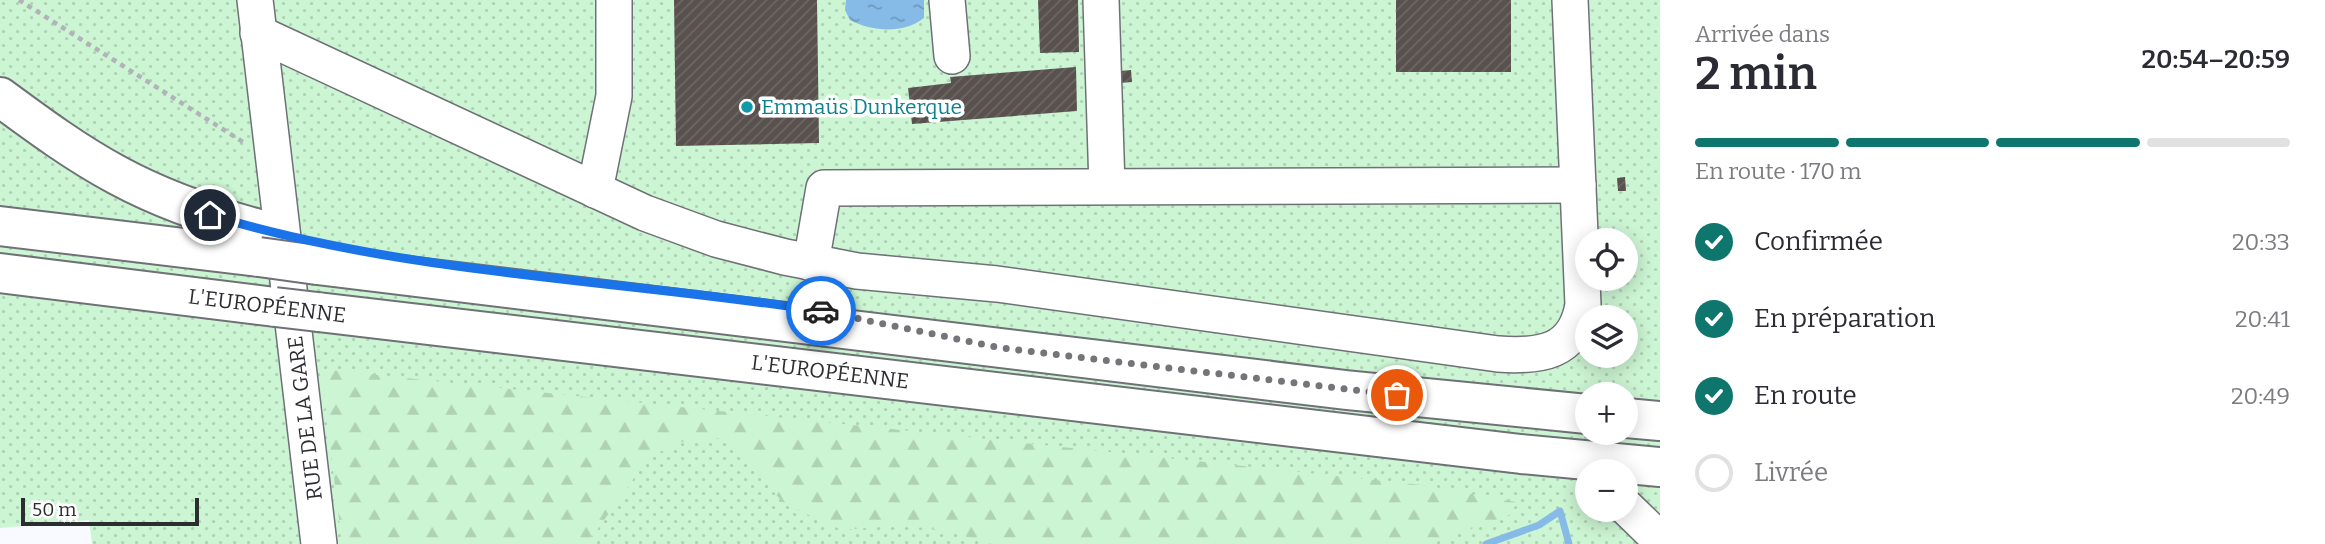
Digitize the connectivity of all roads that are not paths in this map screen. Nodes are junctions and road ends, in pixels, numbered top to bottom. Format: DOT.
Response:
graph roads {
  1 [pos="614,0"];
  2 [pos="947,0"];
  3 [pos="1101,0"];
  4 [pos="1570,0"];
  5 [pos="256,17"];
  6 [pos="952,57"];
  7 [pos="0,97"];
  8 [pos="1578,185"];
  9 [pos="1107,186"];
  10 [pos="595,190"];
  11 [pos="0,226"];
  12 [pos="261,244"];
  13 [pos="811,263"];
  14 [pos="0,273"];
  15 [pos="118,288"];
  16 [pos="0,292"];
  17 [pos="1575,413"];
  18 [pos="1638,419"];
  19 [pos="1660,421"];
  20 [pos="1521,454"];
  21 [pos="1660,467"];
  22 [pos="1575,483"];
  23 [pos="1638,505"];
  24 [pos="1660,513"];
  25 [pos="1638,519"];
  26 [pos="1660,540"];
  27 [pos="319,544"];
  1 -- 10 [label="street"];
  2 -- 6 [label="street"];
  3 -- 9 [label="street"];
  4 -- 8 [label="street"];
  5 -- 10 [label="street"];
  5 -- 27 [label="street, RUE DE LA GARE"];
  7 -- 12 [label="highway"];
  8 -- 9 [label="street"];
  8 -- 13 [label="street"];
  9 -- 13 [label="street"];
  10 -- 13 [label="street"];
  11 -- 12 [label="highway"];
  12 -- 17 [label="highway, bridge"];
  14 -- 15 [label="highway, L'EUROPÉENNE"];
  15 -- 16 [label="highway"];
  15 -- 20 [label="highway, L'EUROPÉENNE, bridge"];
  18 -- 19 [label="highway"];
  20 -- 21 [label="highway, L'EUROPÉENNE"];
  20 -- 22 [label="highway"];
  23 -- 24 [label="street"];
  25 -- 26 [label="street"];
}
